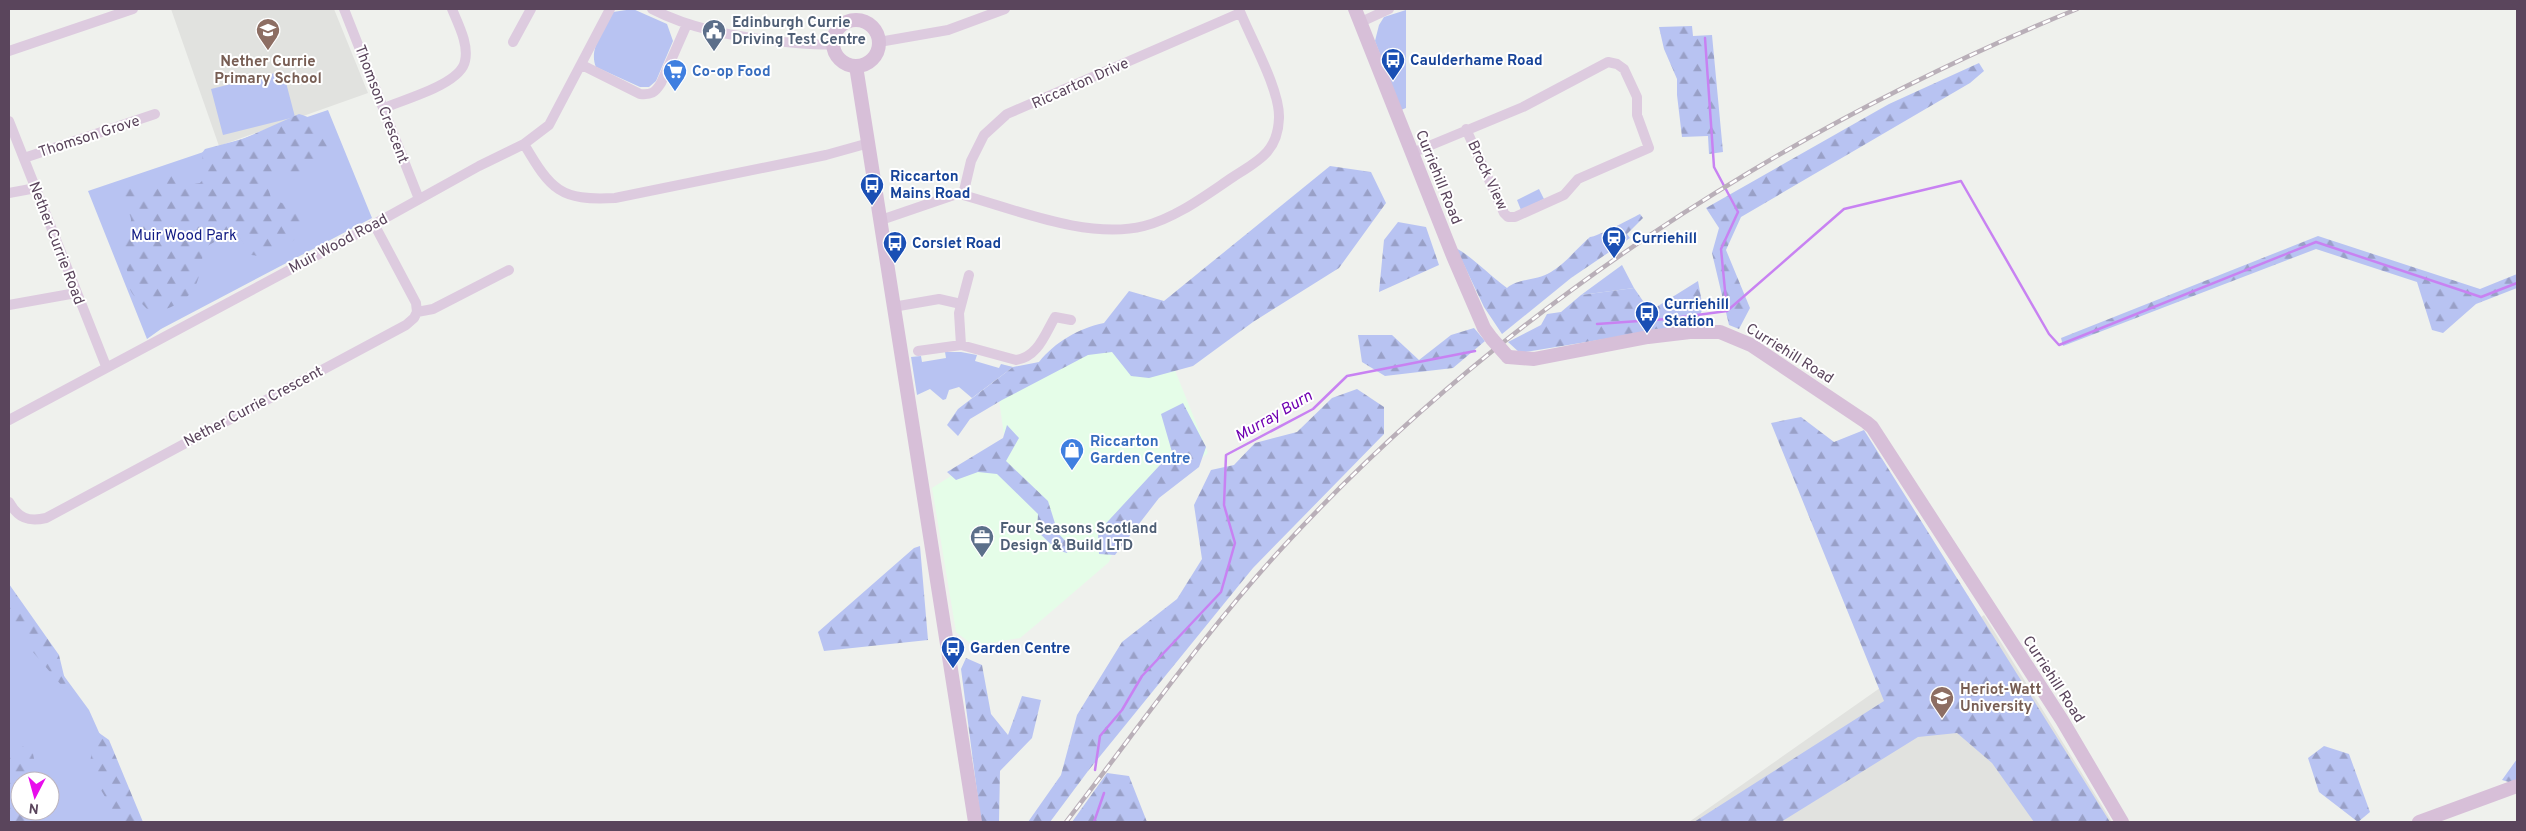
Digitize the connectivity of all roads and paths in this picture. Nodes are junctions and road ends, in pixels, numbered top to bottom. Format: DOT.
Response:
graph roads {
  1 [pos="133,9"];
  2 [pos="344,9"];
  3 [pos="452,9"];
  4 [pos="531,9"];
  5 [pos="610,9"];
  6 [pos="1004,9"];
  7 [pos="1389,9"];
  8 [pos="655,10"];
  9 [pos="1240,11"];
  10 [pos="855,15"];
  11 [pos="1358,15"];
  12 [pos="686,24"];
  13 [pos="514,42"];
  14 [pos="879,42"];
  15 [pos="834,44"];
  16 [pos="9,51"];
  17 [pos="582,65"];
  18 [pos="856,66"];
  19 [pos="384,108"];
  20 [pos="155,114"];
  21 [pos="9,121"];
  22 [pos="1466,130"];
  23 [pos="869,143"];
  24 [pos="524,144"];
  25 [pos="1412,152"];
  26 [pos="24,158"];
  27 [pos="36,188"];
  28 [pos="9,193"];
  29 [pos="963,195"];
  30 [pos="419,199"];
  31 [pos="881,220"];
  32 [pos="374,224"];
  33 [pos="509,270"];
  34 [pos="969,276"];
  35 [pos="76,293"];
  36 [pos="961,304"];
  37 [pos="9,305"];
  38 [pos="893,307"];
  39 [pos="417,312"];
  40 [pos="1071,320"];
  41 [pos="961,344"];
  42 [pos="918,351"];
  43 [pos="106,366"];
  44 [pos="9,420"];
  45 [pos="9,502"];
  46 [pos="2517,786"];
  47 [pos="975,822"];
  48 [pos="2122,822"];
  49 [pos="2419,822"];
  1 -- 16 [label="street"];
  2 -- 19 [label="street, Thomson Crescent"];
  3 -- 19 [label="street"];
  4 -- 13 [label="street"];
  5 -- 17 [label="street, Muir Wood Road"];
  6 -- 14 [label="street"];
  7 -- 11 [label="street"];
  8 -- 12 [label="street"];
  9 -- 29 [label="street, Riccarton Drive"];
  9 -- 29 [label="street"];
  10 -- 14 [label="street"];
  10 -- 15 [label="street"];
  11 -- 25 [label="street, Curriehill Road"];
  12 -- 15 [label="street"];
  12 -- 17 [label="street"];
  14 -- 18 [label="street"];
  15 -- 18 [label="street"];
  17 -- 24 [label="street, Muir Wood Road"];
  18 -- 23 [label="street"];
  19 -- 30 [label="street, Thomson Crescent"];
  20 -- 26 [label="street, Thomson Grove"];
  21 -- 26 [label="street, Nether Currie Road"];
  22 -- 22 [label="street, Brock View"];
  22 -- 25 [label="street"];
  23 -- 24 [label="street"];
  23 -- 31 [label="street"];
  24 -- 30 [label="street, Muir Wood Road"];
  25 -- 48 [label="street, Curriehill Road, bridge"];
  26 -- 27 [label="street, Nether Currie Road"];
  27 -- 28 [label="street"];
  27 -- 35 [label="street, Nether Currie Road"];
  29 -- 31 [label="street"];
  30 -- 32 [label="street, Muir Wood Road"];
  31 -- 38 [label="street"];
  32 -- 39 [label="street"];
  32 -- 43 [label="street, Muir Wood Road"];
  33 -- 39 [label="street, Nether Currie Crescent"];
  34 -- 36 [label="street"];
  35 -- 37 [label="street"];
  35 -- 43 [label="street, Nether Currie Road"];
  36 -- 38 [label="street"];
  36 -- 41 [label="street"];
  38 -- 47 [label="street"];
  39 -- 45 [label="street, Nether Currie Crescent"];
  40 -- 41 [label="street"];
  41 -- 42 [label="street"];
  43 -- 44 [label="street, Muir Wood Road"];
  46 -- 49 [label="street"];
}
